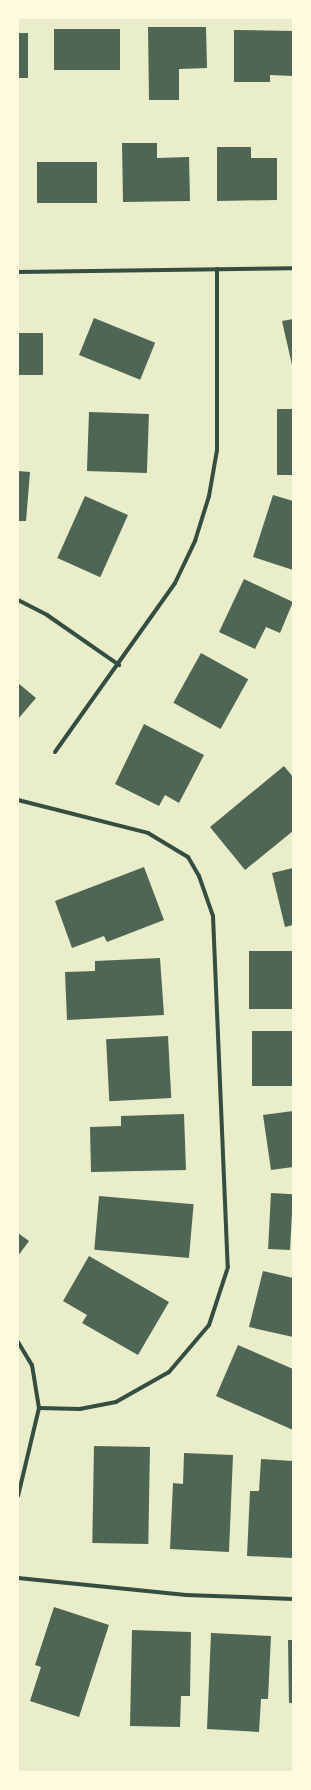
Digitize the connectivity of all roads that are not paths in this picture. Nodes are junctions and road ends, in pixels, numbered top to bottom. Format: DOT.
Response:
graph roads {
  1 [pos="293,268"];
  2 [pos="217,269"];
  3 [pos="18,272"];
  4 [pos="18,600"];
  5 [pos="119,665"];
  6 [pos="55,752"];
  7 [pos="18,800"];
  8 [pos="18,1342"];
  9 [pos="39,1408"];
  10 [pos="18,1496"];
  11 [pos="18,1578"];
  12 [pos="293,1599"];
  1 -- 2 [label="street"];
  2 -- 3 [label="street"];
  2 -- 5 [label="street"];
  4 -- 5 [label="street"];
  5 -- 6 [label="street"];
  7 -- 9 [label="street"];
  8 -- 9 [label="street"];
  9 -- 10 [label="street"];
  11 -- 12 [label="street"];
}
